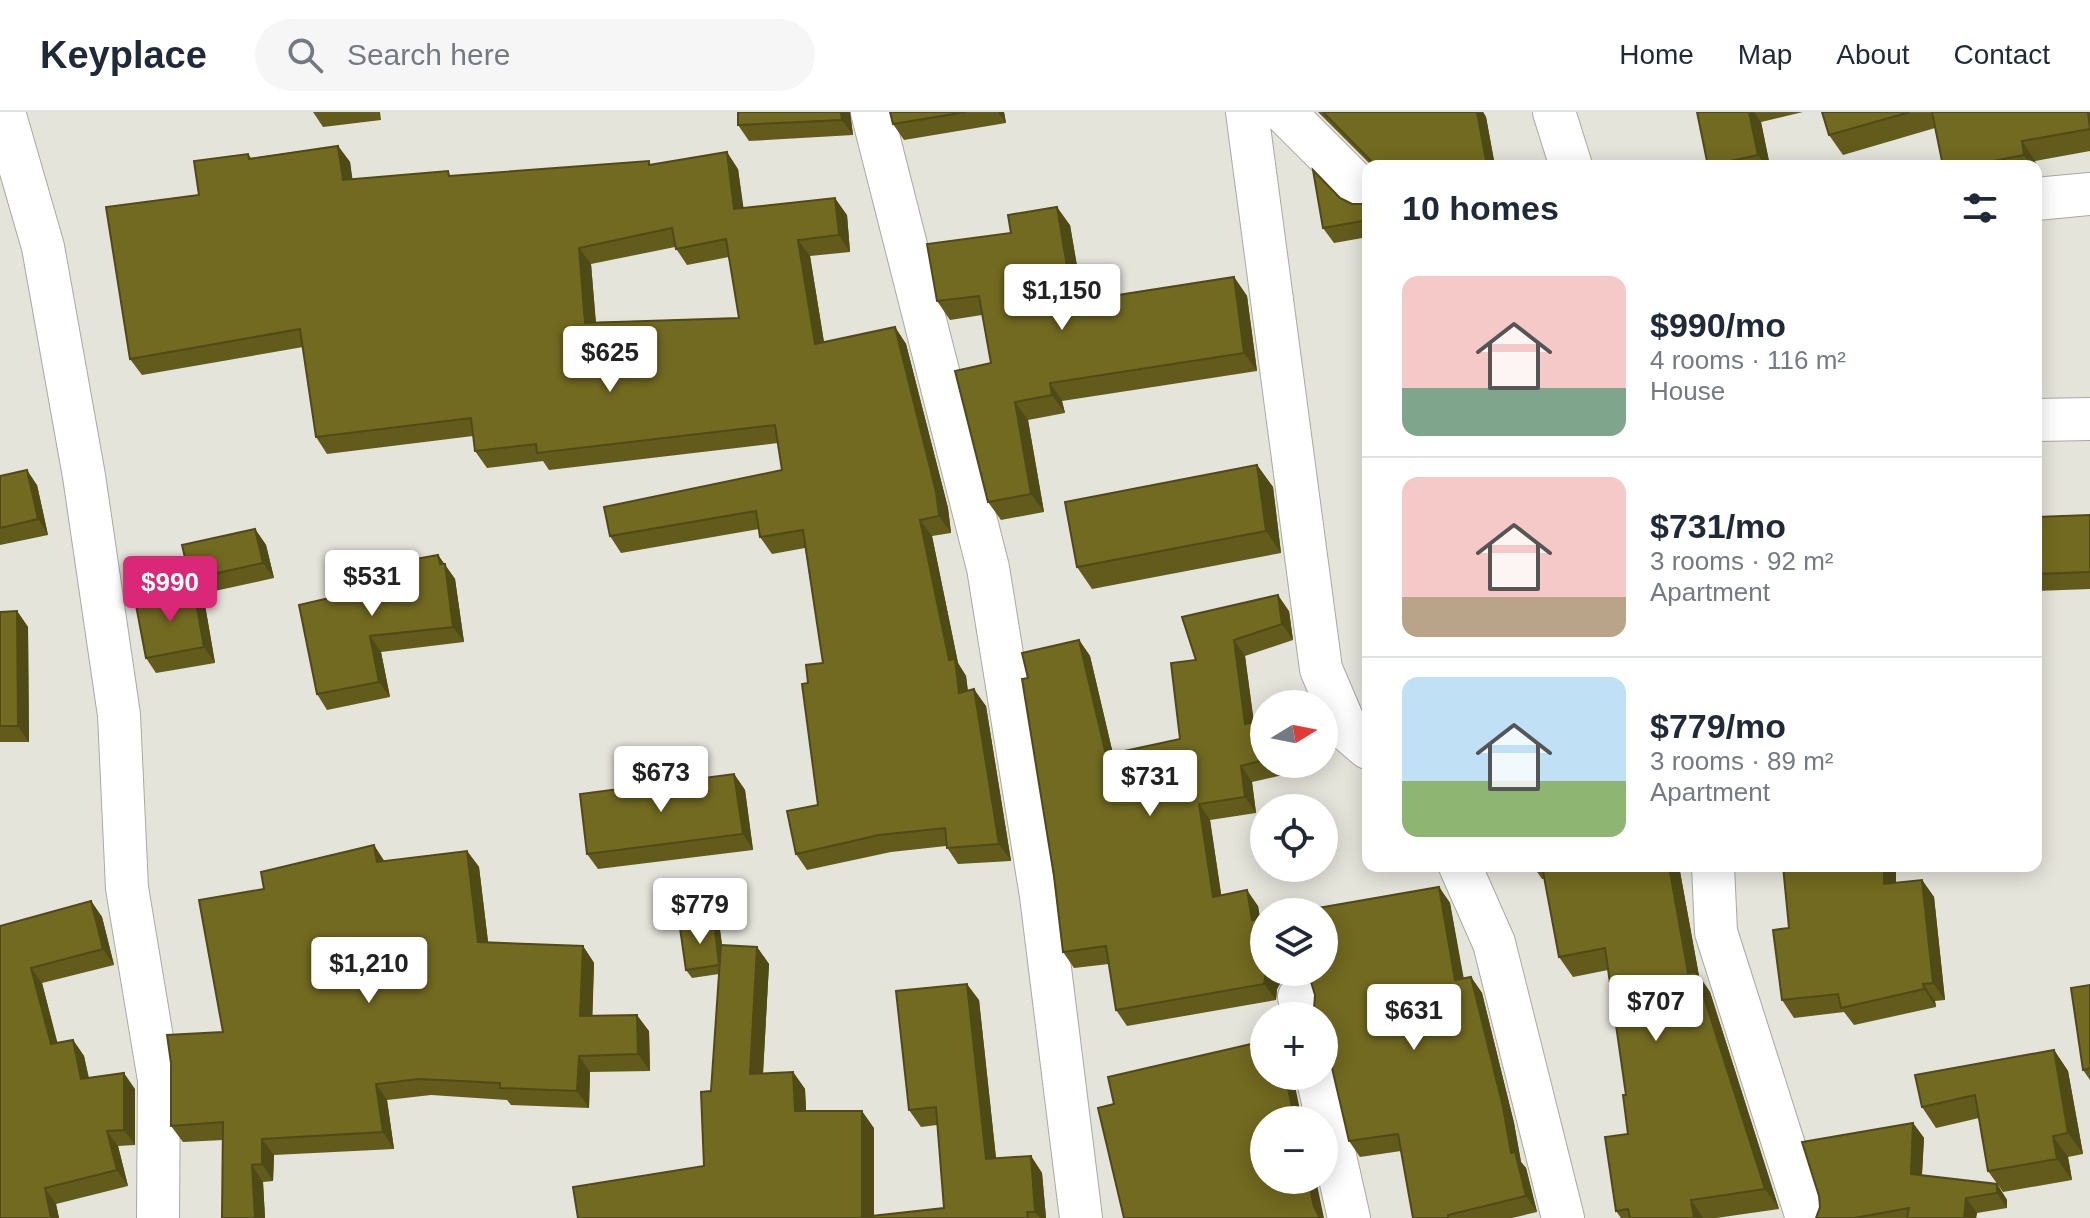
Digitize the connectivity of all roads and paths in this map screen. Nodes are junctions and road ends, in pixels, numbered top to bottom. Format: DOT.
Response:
graph roads {
  1 [pos="4,112"];
  2 [pos="872,112"];
  3 [pos="1247,112"];
  4 [pos="1284,112"];
  5 [pos="1554,112"];
  6 [pos="1569,160"];
  7 [pos="1362,190"];
  8 [pos="2090,194"];
  9 [pos="2042,198"];
  10 [pos="2090,419"];
  11 [pos="2042,420"];
  12 [pos="1362,743"];
  13 [pos="1463,872"];
  14 [pos="1713,872"];
  15 [pos="1320,1090"];
  16 [pos="158,1218"];
  17 [pos="1081,1218"];
  18 [pos="1349,1218"];
  19 [pos="1563,1218"];
  20 [pos="1807,1218"];
  1 -- 16 [label="street"];
  2 -- 17 [label="street"];
  3 -- 12 [label="street"];
  4 -- 7 [label="street"];
  5 -- 6 [label="street"];
  8 -- 9 [label="street"];
  10 -- 11 [label="street"];
  13 -- 19 [label="street"];
  14 -- 20 [label="street"];
  15 -- 18 [label="street"];
}
